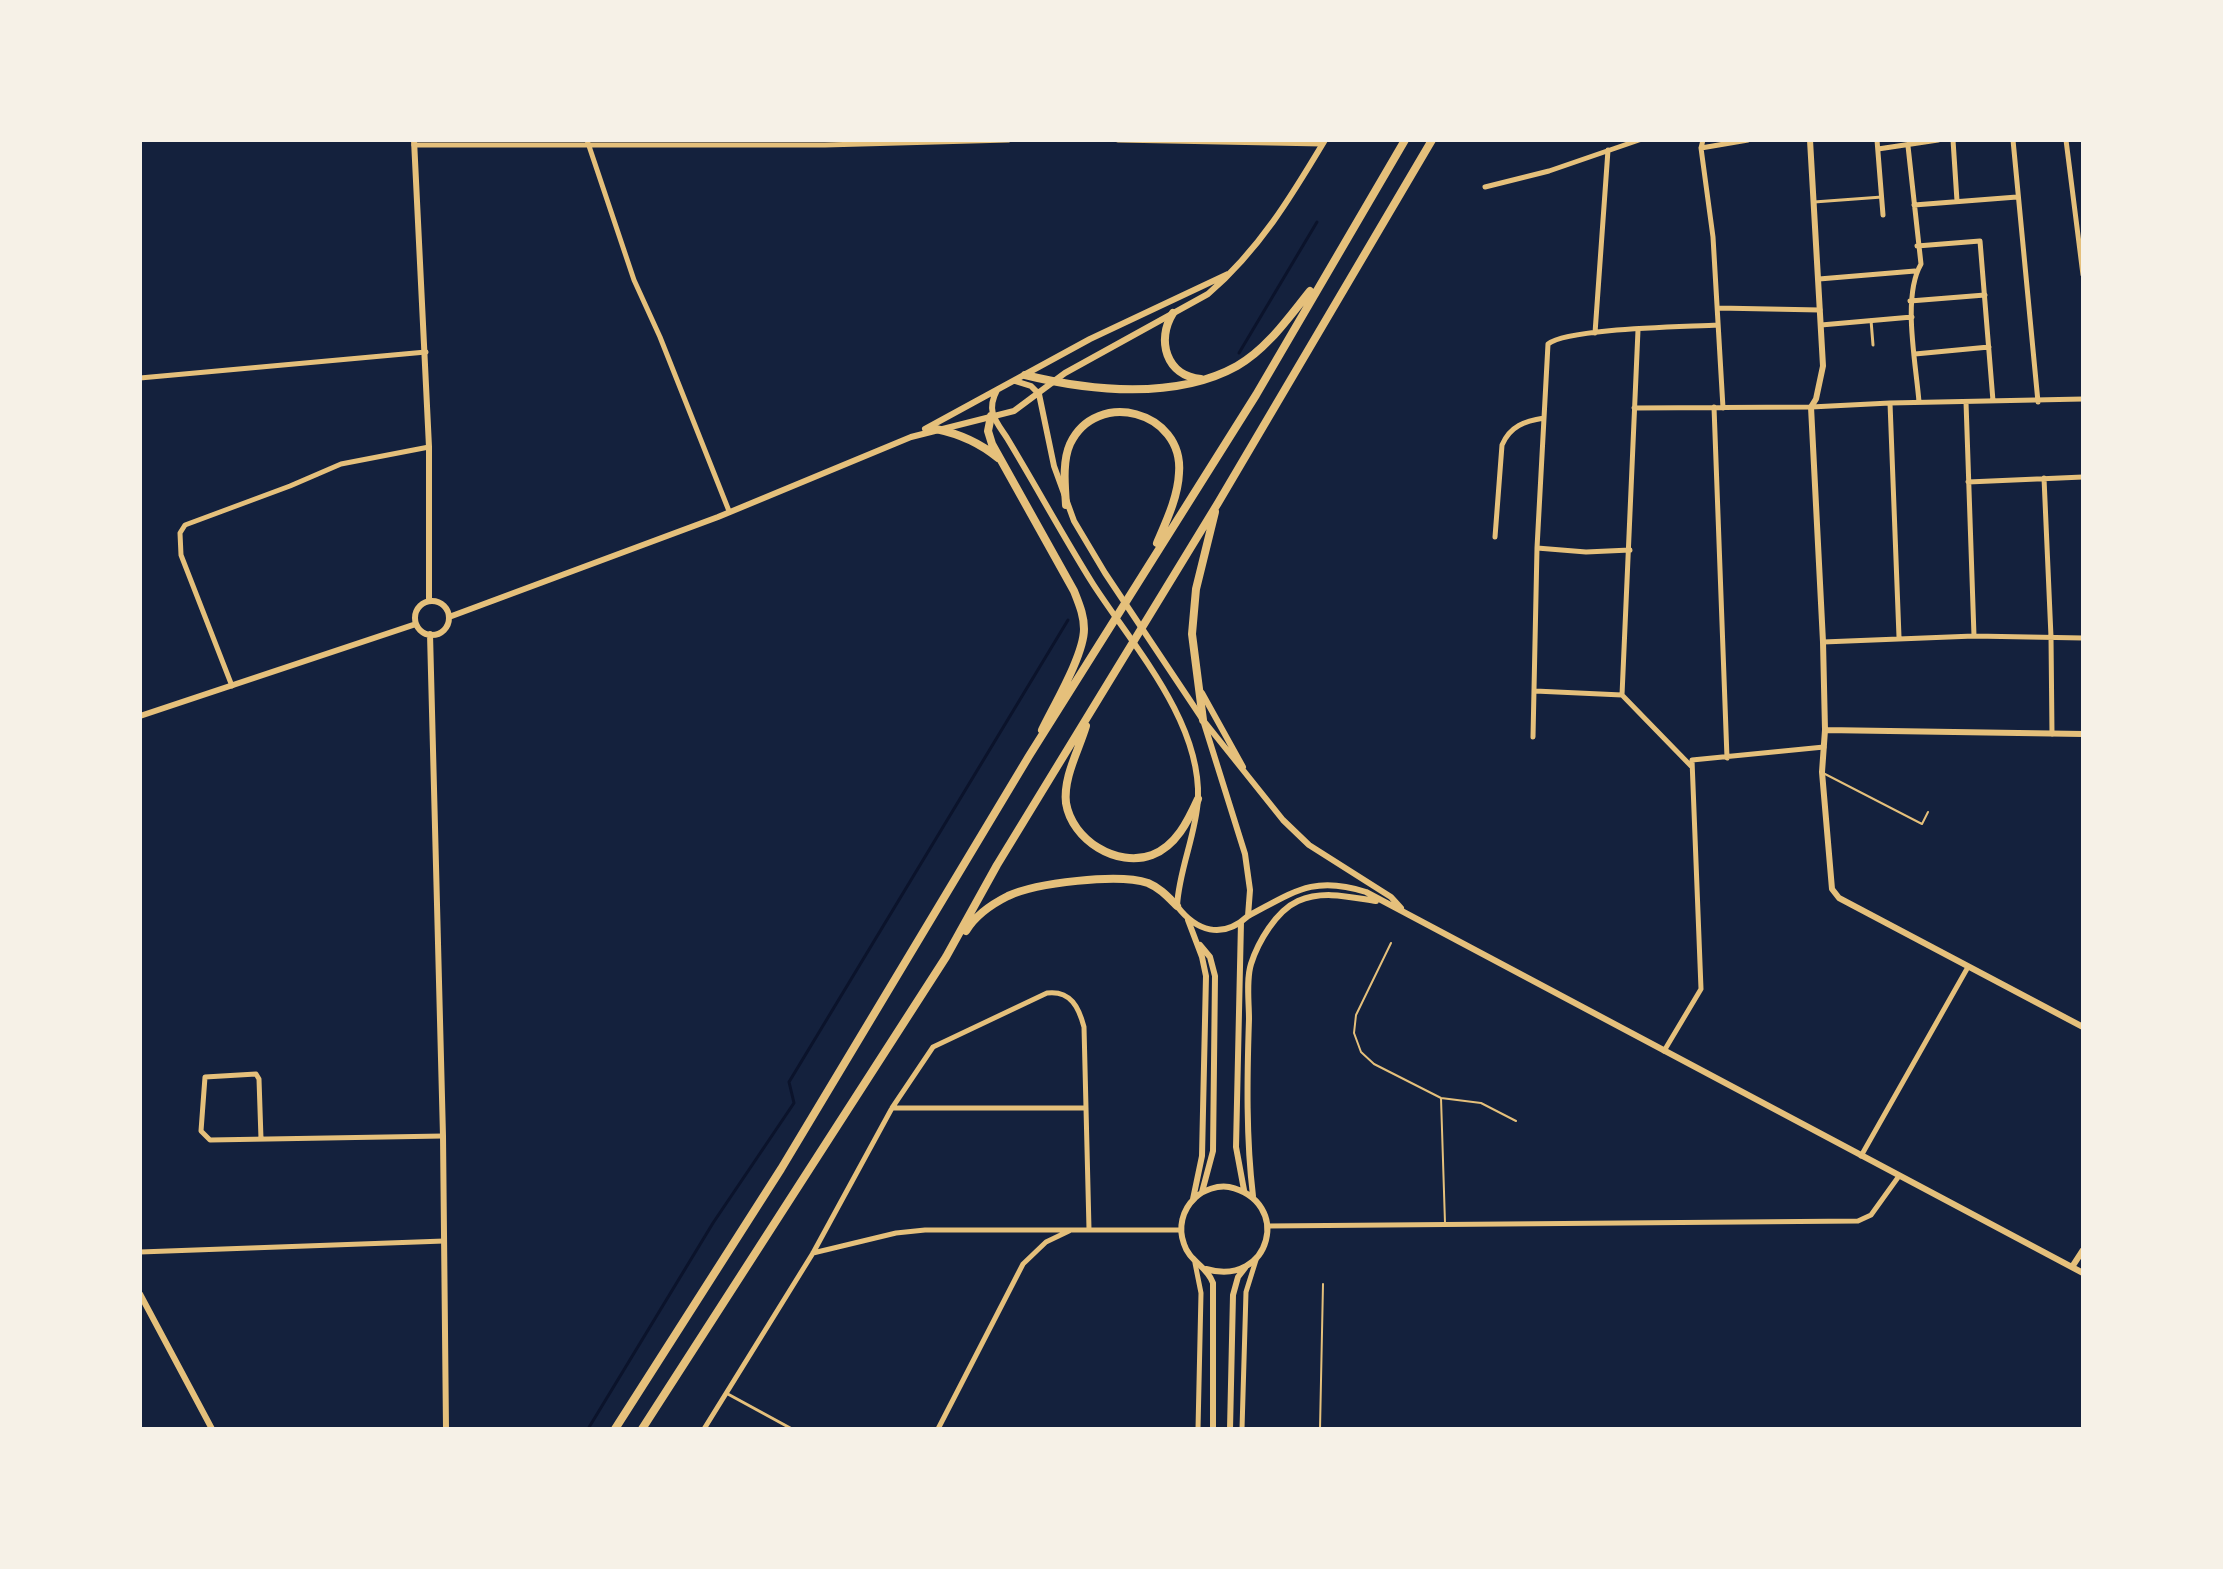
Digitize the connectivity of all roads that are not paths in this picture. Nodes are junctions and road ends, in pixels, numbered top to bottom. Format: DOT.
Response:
graph roads {
  1 [pos="1008,140"];
  2 [pos="1118,140"];
  3 [pos="1405,140"];
  4 [pos="1432,140"];
  5 [pos="1639,140"];
  6 [pos="1703,140"];
  7 [pos="1748,140"];
  8 [pos="1810,140"];
  9 [pos="1877,140"];
  10 [pos="1938,140"];
  11 [pos="1953,140"];
  12 [pos="2013,140"];
  13 [pos="2066,140"];
  14 [pos="1323,142"];
  15 [pos="414,143"];
  16 [pos="588,143"];
  17 [pos="1908,146"];
  18 [pos="1701,148"];
  19 [pos="1878,149"];
  20 [pos="1608,150"];
  21 [pos="1485,187"];
  22 [pos="1882,197"];
  23 [pos="2017,197"];
  24 [pos="1957,201"];
  25 [pos="1814,202"];
  26 [pos="1914,205"];
  27 [pos="1883,215"];
  28 [pos="1917,246"];
  29 [pos="1327,269"];
  30 [pos="1916,271"];
  31 [pos="1230,273"];
  32 [pos="2083,275"];
  33 [pos="1819,279"];
  34 [pos="1985,295"];
  35 [pos="1910,301"];
  36 [pos="1718,308"];
  37 [pos="1821,310"];
  38 [pos="1173,313"];
  39 [pos="1912,317"];
  40 [pos="1871,320"];
  41 [pos="1718,325"];
  42 [pos="1821,325"];
  43 [pos="1638,330"];
  44 [pos="1595,333"];
  45 [pos="1873,345"];
  46 [pos="1989,347"];
  47 [pos="426,352"];
  48 [pos="1915,354"];
  49 [pos="1025,375"];
  50 [pos="140,378"];
  51 [pos="1206,380"];
  52 [pos="1015,381"];
  53 [pos="1051,383"];
  54 [pos="997,390"];
  55 [pos="1039,394"];
  56 [pos="2083,399"];
  57 [pos="1993,401"];
  58 [pos="1919,402"];
  59 [pos="1966,402"];
  60 [pos="2038,402"];
  61 [pos="1890,403"];
  62 [pos="1714,407"];
  63 [pos="1811,407"];
  64 [pos="1634,408"];
  65 [pos="1723,408"];
  66 [pos="991,416"];
  67 [pos="1544,418"];
  68 [pos="936,429"];
  69 [pos="911,437"];
  70 [pos="429,447"];
  71 [pos="1005,463"];
  72 [pos="2083,477"];
  73 [pos="2044,478"];
  74 [pos="1968,482"];
  75 [pos="1218,503"];
  76 [pos="1066,505"];
  77 [pos="729,511"];
  78 [pos="1495,537"];
  79 [pos="1537,548"];
  80 [pos="1630,550"];
  81 [pos="1149,563"];
  82 [pos="429,601"];
  83 [pos="449,617"];
  84 [pos="416,624"];
  85 [pos="430,634"];
  86 [pos="1974,636"];
  87 [pos="1899,637"];
  88 [pos="2051,637"];
  89 [pos="2083,638"];
  90 [pos="1823,642"];
  91 [pos="232,686"];
  92 [pos="1198,686"];
  93 [pos="1535,691"];
  94 [pos="1622,695"];
  95 [pos="140,716"];
  96 [pos="1089,717"];
  97 [pos="1203,720"];
  98 [pos="1825,730"];
  99 [pos="2052,734"];
  100 [pos="2083,734"];
  101 [pos="1533,737"];
  102 [pos="1824,747"];
  103 [pos="1029,756"];
  104 [pos="1727,758"];
  105 [pos="1693,767"];
  106 [pos="1822,772"];
  107 [pos="1255,788"];
  108 [pos="1198,799"];
  109 [pos="1928,812"];
  110 [pos="1381,901"];
  111 [pos="1177,906"];
  112 [pos="1403,911"];
  113 [pos="1248,916"];
  114 [pos="1188,920"];
  115 [pos="1241,922"];
  116 [pos="1197,942"];
  117 [pos="1391,943"];
  118 [pos="946,957"];
  119 [pos="1968,967"];
  120 [pos="2083,1027"];
  121 [pos="1664,1051"];
  122 [pos="1441,1098"];
  123 [pos="892,1108"];
  124 [pos="1086,1108"];
  125 [pos="1516,1121"];
  126 [pos="443,1136"];
  127 [pos="261,1139"];
  128 [pos="1861,1156"];
  129 [pos="1899,1176"];
  130 [pos="1244,1190"];
  131 [pos="1202,1192"];
  132 [pos="1253,1196"];
  133 [pos="1193,1199"];
  134 [pos="1445,1224"];
  135 [pos="1268,1226"];
  136 [pos="1072,1229"];
  137 [pos="1089,1229"];
  138 [pos="1181,1230"];
  139 [pos="444,1241"];
  140 [pos="2083,1250"];
  141 [pos="140,1252"];
  142 [pos="813,1253"];
  143 [pos="1256,1259"];
  144 [pos="1195,1261"];
  145 [pos="2072,1267"];
  146 [pos="1245,1268"];
  147 [pos="1206,1269"];
  148 [pos="2083,1273"];
  149 [pos="1323,1284"];
  150 [pos="140,1294"];
  151 [pos="726,1393"];
  152 [pos="212,1429"];
  153 [pos="446,1429"];
  154 [pos="615,1429"];
  155 [pos="642,1429"];
  156 [pos="704,1429"];
  157 [pos="792,1429"];
  158 [pos="938,1429"];
  159 [pos="1198,1429"];
  160 [pos="1213,1429"];
  161 [pos="1230,1429"];
  162 [pos="1242,1429"];
  163 [pos="1320,1429"];
  1 -- 16 [label="street"];
  2 -- 14 [label="street"];
  3 -- 29 [label="highway"];
  4 -- 75 [label="highway"];
  5 -- 20 [label="street"];
  6 -- 18 [label="street"];
  7 -- 18 [label="street"];
  8 -- 25 [label="street"];
  9 -- 19 [label="street"];
  10 -- 17 [label="street"];
  11 -- 24 [label="street"];
  12 -- 23 [label="street"];
  13 -- 32 [label="street"];
  14 -- 31 [label="street"];
  15 -- 16 [label="street"];
  15 -- 47 [label="street"];
  16 -- 77 [label="street"];
  17 -- 19 [label="street"];
  17 -- 26 [label="street"];
  18 -- 36 [label="street"];
  19 -- 22 [label="street"];
  20 -- 21 [label="street"];
  20 -- 44 [label="street"];
  22 -- 25 [label="street"];
  22 -- 27 [label="street"];
  23 -- 24 [label="street"];
  23 -- 60 [label="street"];
  24 -- 26 [label="street"];
  25 -- 33 [label="street"];
  26 -- 28 [label="street"];
  28 -- 30 [label="street"];
  28 -- 34 [label="street"];
  29 -- 51 [label="highway"];
  29 -- 81 [label="highway"];
  30 -- 33 [label="street"];
  30 -- 35 [label="street"];
  31 -- 38 [label="street"];
  31 -- 49 [label="street"];
  33 -- 37 [label="street"];
  34 -- 35 [label="street"];
  34 -- 46 [label="street"];
  35 -- 39 [label="street"];
  36 -- 37 [label="street"];
  36 -- 41 [label="street"];
  37 -- 42 [label="street"];
  38 -- 51 [label="highway"];
  38 -- 53 [label="street"];
  39 -- 40 [label="street"];
  39 -- 48 [label="street"];
  40 -- 42 [label="street"];
  40 -- 45 [label="street"];
  41 -- 43 [label="street"];
  41 -- 65 [label="street"];
  42 -- 63 [label="street"];
  43 -- 44 [label="street"];
  43 -- 64 [label="street"];
  44 -- 67 [label="street"];
  46 -- 48 [label="street"];
  46 -- 57 [label="street"];
  47 -- 50 [label="street"];
  47 -- 70 [label="street"];
  48 -- 58 [label="street"];
  49 -- 52 [label="street"];
  49 -- 53 [label="highway"];
  51 -- 53 [label="highway"];
  52 -- 54 [label="street"];
  52 -- 55 [label="street"];
  53 -- 55 [label="street"];
  54 -- 66 [label="street"];
  54 -- 69 [label="street"];
  55 -- 66 [label="street"];
  55 -- 76 [label="street"];
  56 -- 60 [label="street"];
  57 -- 59 [label="street"];
  57 -- 60 [label="street"];
  58 -- 59 [label="street"];
  58 -- 61 [label="street"];
  59 -- 74 [label="street"];
  61 -- 63 [label="street"];
  61 -- 87 [label="street"];
  62 -- 64 [label="street"];
  62 -- 65 [label="street"];
  62 -- 104 [label="street"];
  63 -- 65 [label="street"];
  63 -- 90 [label="street"];
  64 -- 80 [label="street"];
  66 -- 68 [label="street"];
  66 -- 71 [label="highway"];
  66 -- 108 [label="street"];
  67 -- 78 [label="street"];
  67 -- 79 [label="street"];
  68 -- 69 [label="street"];
  68 -- 71 [label="highway"];
  69 -- 77 [label="street"];
  70 -- 82 [label="street"];
  70 -- 91 [label="street"];
  71 -- 103 [label="highway"];
  72 -- 73 [label="street"];
  73 -- 74 [label="street"];
  73 -- 88 [label="street"];
  74 -- 86 [label="street"];
  75 -- 92 [label="highway"];
  75 -- 96 [label="highway"];
  76 -- 81 [label="highway"];
  76 -- 97 [label="street"];
  77 -- 83 [label="street"];
  79 -- 80 [label="street"];
  79 -- 93 [label="street"];
  80 -- 94 [label="street"];
  81 -- 103 [label="highway"];
  82 -- 83 [label="street"];
  82 -- 84 [label="street"];
  83 -- 85 [label="street"];
  84 -- 85 [label="street"];
  84 -- 91 [label="street"];
  85 -- 126 [label="street"];
  86 -- 87 [label="street"];
  86 -- 88 [label="street"];
  87 -- 90 [label="street"];
  88 -- 89 [label="street"];
  88 -- 99 [label="street"];
  90 -- 98 [label="street"];
  91 -- 95 [label="street"];
  92 -- 97 [label="highway"];
  92 -- 107 [label="street"];
  93 -- 94 [label="street"];
  93 -- 101 [label="street"];
  94 -- 105 [label="street"];
  96 -- 108 [label="highway"];
  96 -- 118 [label="highway"];
  97 -- 107 [label="street"];
  97 -- 113 [label="street"];
  98 -- 99 [label="street"];
  98 -- 102 [label="street"];
  99 -- 100 [label="street"];
  102 -- 104 [label="street"];
  102 -- 106 [label="street"];
  103 -- 154 [label="highway"];
  104 -- 105 [label="street"];
  105 -- 121 [label="street"];
  106 -- 109 [label="lane"];
  106 -- 119 [label="street"];
  107 -- 112 [label="street"];
  108 -- 111 [label="street"];
  110 -- 112 [label="street"];
  110 -- 113 [label="street"];
  110 -- 132 [label="street"];
  111 -- 114 [label="street"];
  111 -- 118 [label="highway"];
  112 -- 121 [label="street"];
  113 -- 115 [label="street"];
  114 -- 115 [label="street"];
  114 -- 116 [label="street"];
  115 -- 130 [label="street"];
  116 -- 131 [label="street"];
  116 -- 133 [label="street"];
  117 -- 122 [label="lane"];
  118 -- 155 [label="highway"];
  119 -- 120 [label="street"];
  119 -- 128 [label="street"];
  121 -- 128 [label="street"];
  122 -- 125 [label="lane"];
  122 -- 134 [label="lane"];
  123 -- 124 [label="street"];
  123 -- 124 [label="street"];
  123 -- 142 [label="street"];
  124 -- 137 [label="street"];
  126 -- 127 [label="street"];
  126 -- 139 [label="street"];
  127 -- 127 [label="street"];
  128 -- 129 [label="street"];
  129 -- 134 [label="street"];
  129 -- 145 [label="street"];
  130 -- 131 [label="street"];
  130 -- 132 [label="street"];
  131 -- 133 [label="street"];
  132 -- 135 [label="street"];
  133 -- 138 [label="street"];
  134 -- 135 [label="street"];
  135 -- 143 [label="street"];
  136 -- 137 [label="street"];
  136 -- 142 [label="street"];
  136 -- 158 [label="street"];
  137 -- 138 [label="street"];
  138 -- 144 [label="street"];
  139 -- 141 [label="street"];
  139 -- 153 [label="street"];
  140 -- 145 [label="street"];
  142 -- 151 [label="street"];
  143 -- 146 [label="street"];
  143 -- 162 [label="street"];
  144 -- 147 [label="street"];
  144 -- 159 [label="street"];
  145 -- 148 [label="street"];
  146 -- 147 [label="street"];
  146 -- 161 [label="street"];
  147 -- 160 [label="street"];
  149 -- 163 [label="lane"];
  150 -- 152 [label="street"];
  151 -- 156 [label="street"];
  151 -- 157 [label="street"];
}
